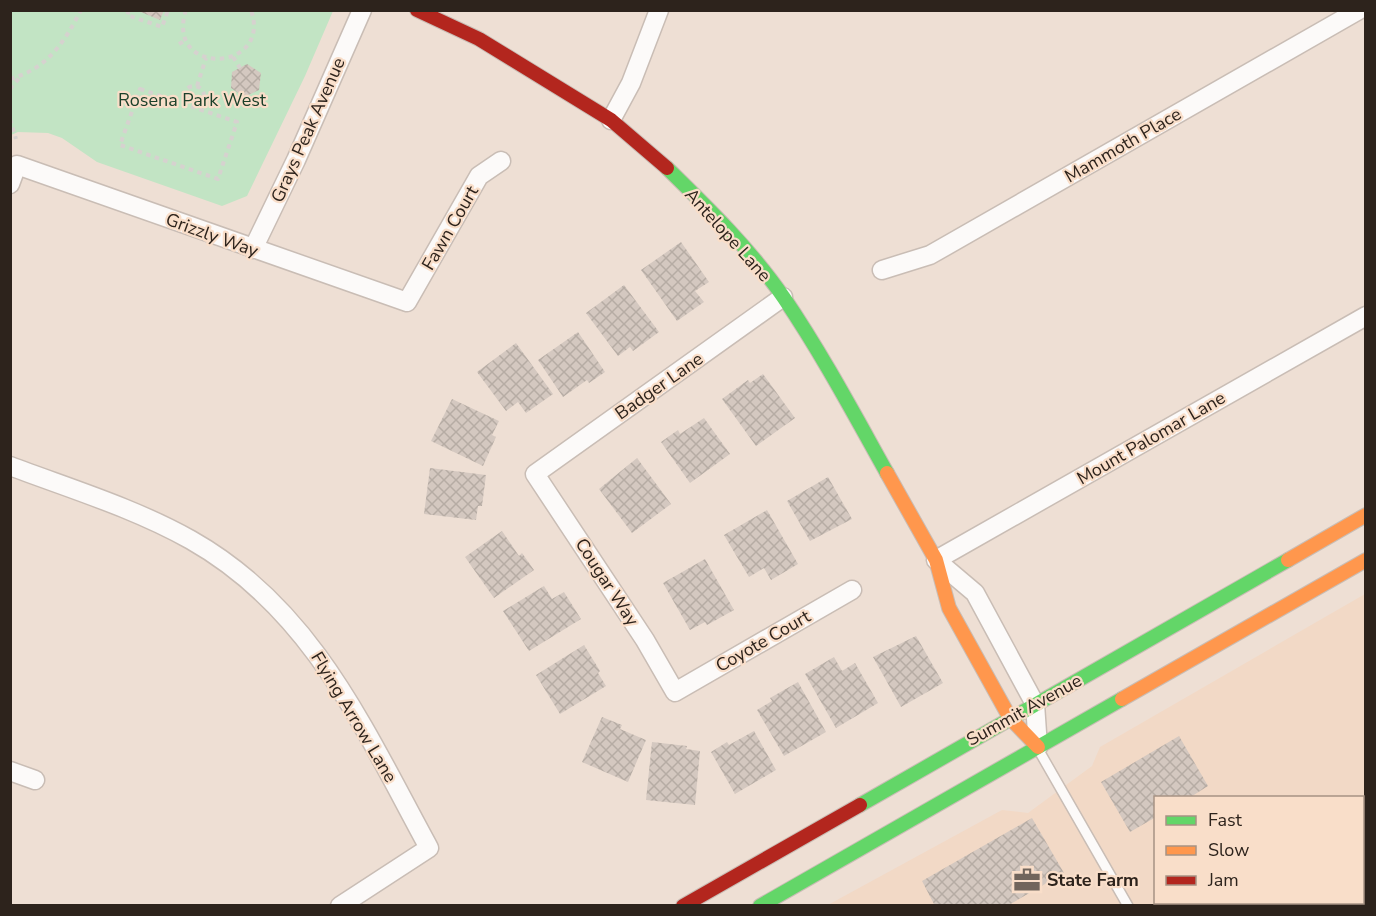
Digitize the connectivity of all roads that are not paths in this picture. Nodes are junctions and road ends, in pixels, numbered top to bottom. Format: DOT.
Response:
graph roads {
  1 [pos="362,10"];
  2 [pos="417,10"];
  3 [pos="659,10"];
  4 [pos="1359,10"];
  5 [pos="611,120"];
  6 [pos="501,161"];
  7 [pos="10,184"];
  8 [pos="253,249"];
  9 [pos="882,270"];
  10 [pos="783,297"];
  11 [pos="407,302"];
  12 [pos="1365,316"];
  13 [pos="10,466"];
  14 [pos="535,474"];
  15 [pos="1365,515"];
  16 [pos="936,560"];
  17 [pos="1365,560"];
  18 [pos="852,590"];
  19 [pos="675,692"];
  20 [pos="1035,704"];
  21 [pos="1010,718"];
  22 [pos="1038,747"];
  23 [pos="10,771"];
  24 [pos="34,780"];
  25 [pos="340,906"];
  26 [pos="683,906"];
  27 [pos="760,906"];
  28 [pos="1128,906"];
  1 -- 8 [label="street, Grays Peak Avenue"];
  2 -- 5 [label="street, Antelope Lane"];
  3 -- 5 [label="street"];
  4 -- 9 [label="street, Mammoth Place"];
  5 -- 10 [label="street, Antelope Lane"];
  6 -- 11 [label="street, Fawn Court"];
  7 -- 8 [label="street, Grizzly Way"];
  8 -- 11 [label="street, Grizzly Way"];
  10 -- 14 [label="street, Badger Lane"];
  10 -- 16 [label="street, Antelope Lane"];
  12 -- 16 [label="street, Mount Palomar Lane"];
  13 -- 25 [label="street, Flying Arrow Lane"];
  14 -- 19 [label="street, Cougar Way"];
  15 -- 20 [label="street, Summit Avenue"];
  16 -- 20 [label="street, Antelope Lane"];
  16 -- 21 [label="street, Antelope Lane"];
  17 -- 22 [label="street"];
  18 -- 19 [label="street, Coyote Court"];
  20 -- 21 [label="street, Summit Avenue"];
  20 -- 22 [label="street, Antelope Lane"];
  21 -- 22 [label="street, Antelope Lane"];
  21 -- 26 [label="street, Summit Avenue"];
  22 -- 27 [label="street"];
  22 -- 28 [label="lane"];
  23 -- 24 [label="street"];
}
